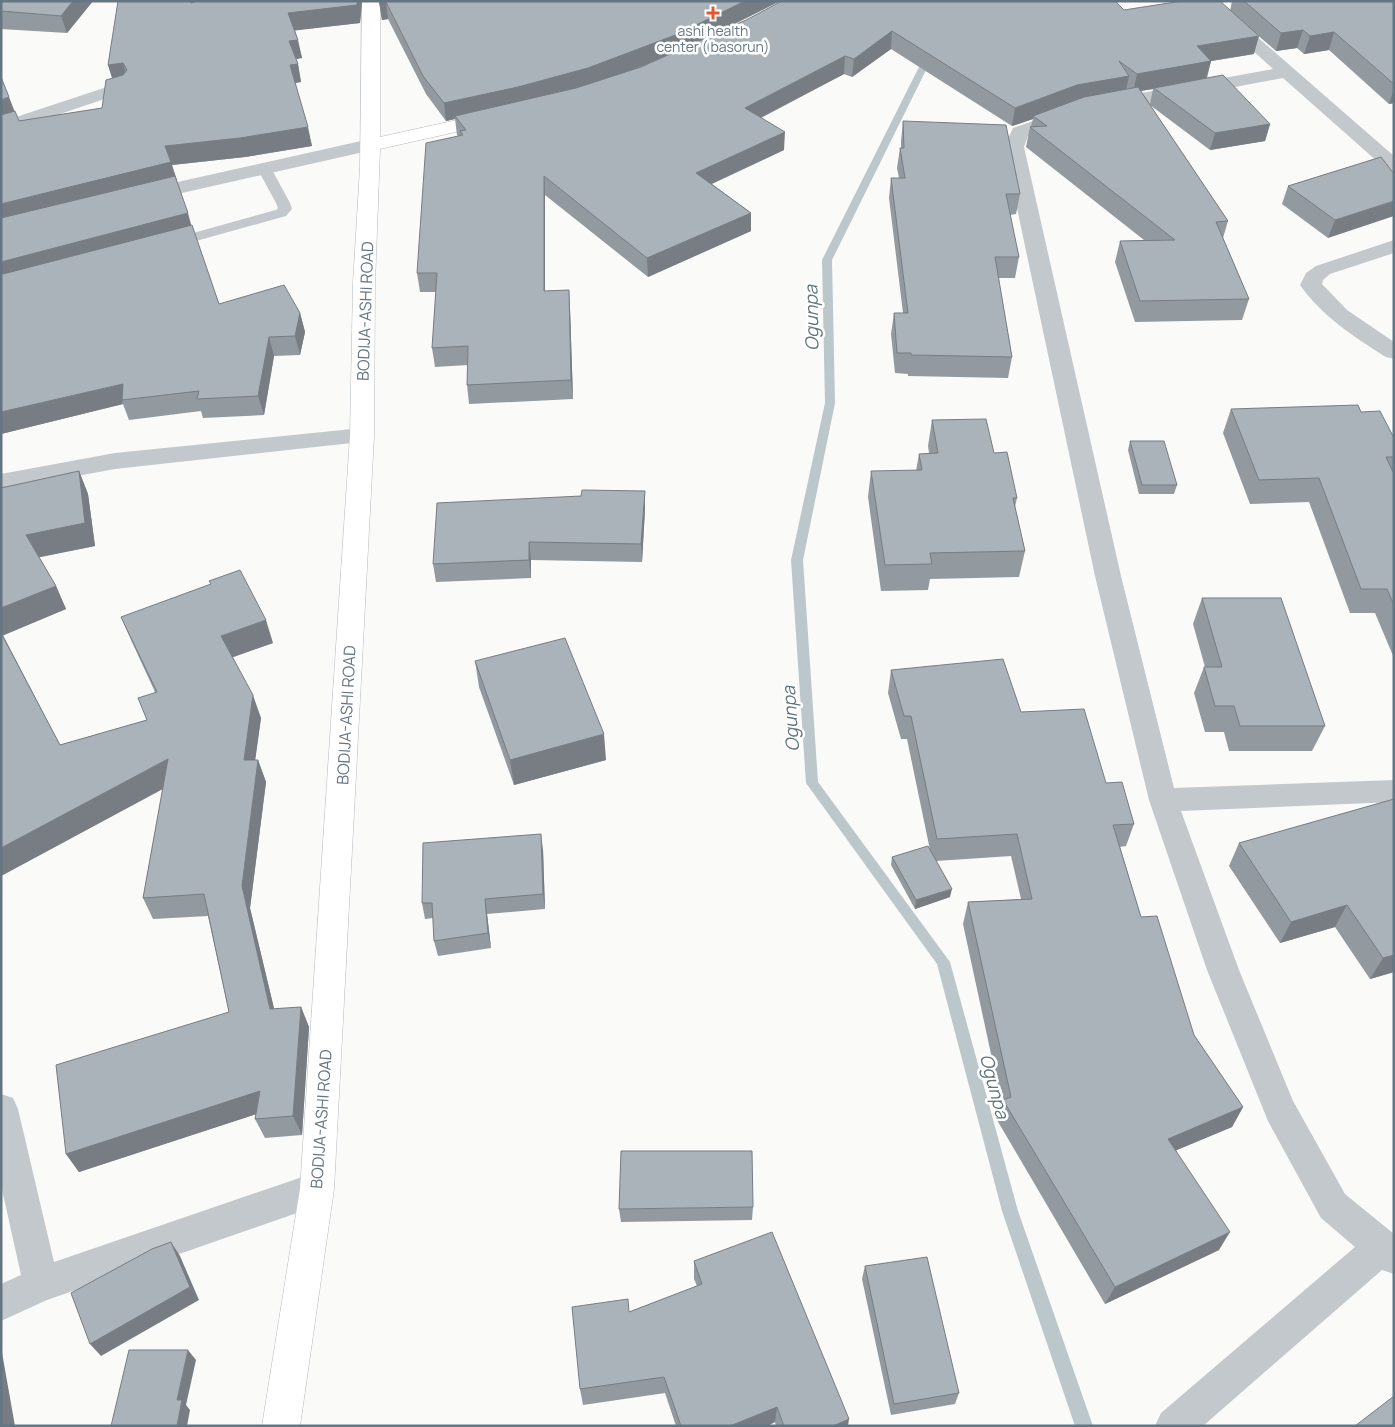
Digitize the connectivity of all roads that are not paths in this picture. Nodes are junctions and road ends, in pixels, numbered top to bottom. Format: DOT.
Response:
graph roads {
  1 [pos="371,1"];
  2 [pos="1206,1"];
  3 [pos="1287,72"];
  4 [pos="122,87"];
  5 [pos="513,114"];
  6 [pos="1,128"];
  7 [pos="370,145"];
  8 [pos="1394,166"];
  9 [pos="264,168"];
  10 [pos="126,200"];
  11 [pos="162,246"];
  12 [pos="1394,246"];
  13 [pos="1394,352"];
  14 [pos="362,436"];
  15 [pos="1,482"];
  16 [pos="1394,791"];
  17 [pos="1163,800"];
  18 [pos="1,1109"];
  19 [pos="318,1189"];
  20 [pos="1387,1252"];
  21 [pos="41,1284"];
  22 [pos="1,1303"];
  23 [pos="281,1426"];
  24 [pos="1174,1426"];
  1 -- 7 [label="street, BODIJA-ASHI ROAD"];
  2 -- 3 [label="street"];
  3 -- 8 [label="street"];
  3 -- 17 [label="street"];
  4 -- 6 [label="street"];
  5 -- 7 [label="street"];
  7 -- 9 [label="street"];
  7 -- 14 [label="street, BODIJA-ASHI ROAD"];
  9 -- 10 [label="street"];
  9 -- 11 [label="lane"];
  12 -- 13 [label="street"];
  14 -- 15 [label="street"];
  14 -- 19 [label="street, BODIJA-ASHI ROAD"];
  16 -- 17 [label="street"];
  17 -- 20 [label="street"];
  18 -- 21 [label="street"];
  19 -- 21 [label="street"];
  19 -- 23 [label="street, BODIJA-ASHI ROAD"];
  20 -- 24 [label="street"];
  21 -- 22 [label="street"];
}
